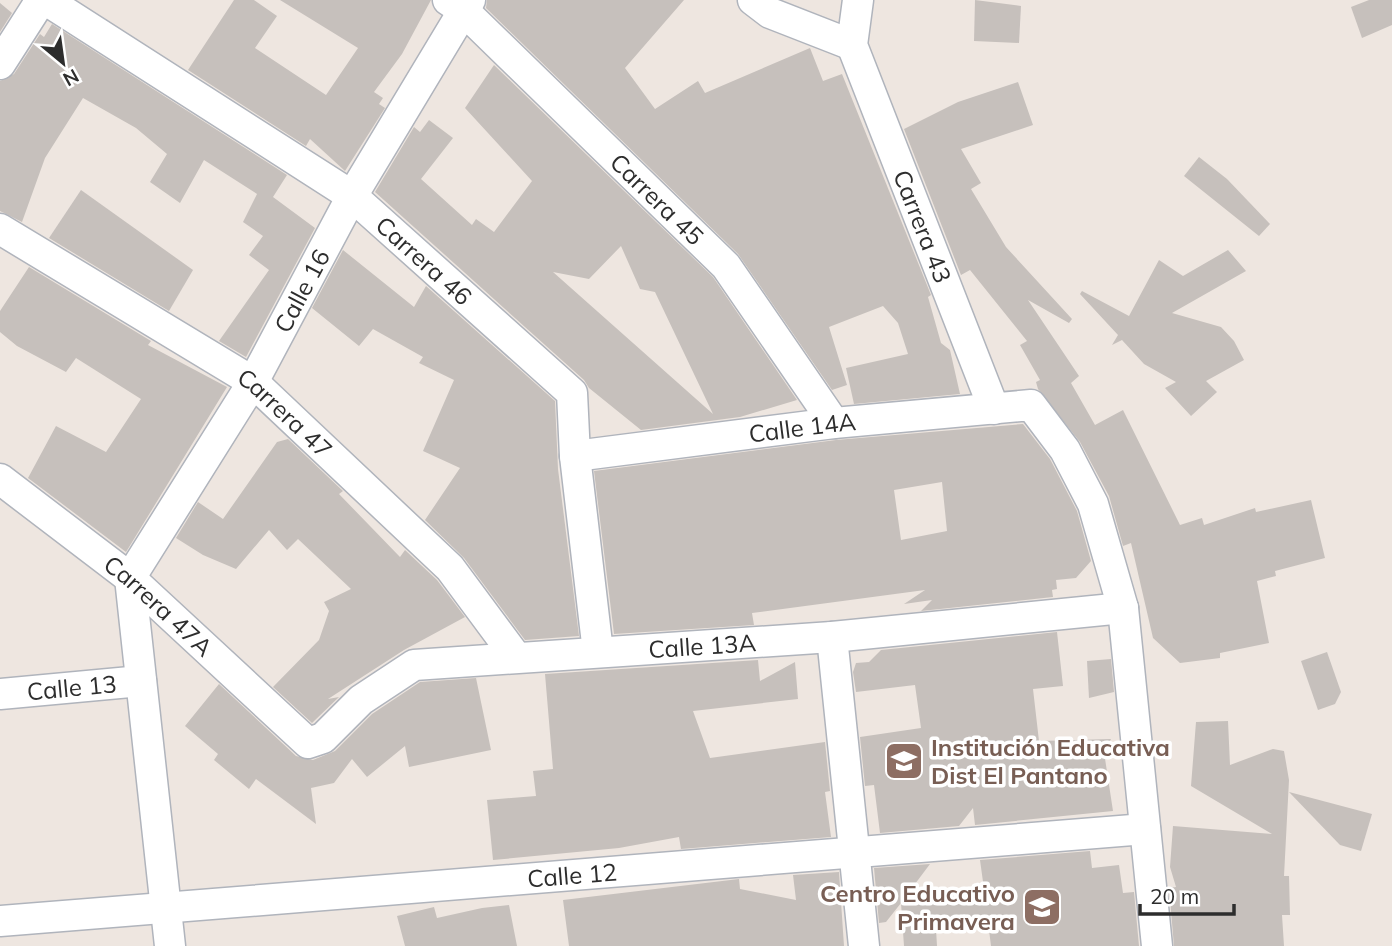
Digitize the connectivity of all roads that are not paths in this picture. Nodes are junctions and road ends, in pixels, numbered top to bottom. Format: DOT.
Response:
graph roads {
  1 [pos="43,0"];
  2 [pos="753,0"];
  3 [pos="858,0"];
  4 [pos="460,3"];
  5 [pos="852,44"];
  6 [pos="0,64"];
  7 [pos="352,196"];
  8 [pos="0,229"];
  9 [pos="253,382"];
  10 [pos="994,409"];
  11 [pos="835,423"];
  12 [pos="575,456"];
  13 [pos="0,479"];
  14 [pos="130,579"];
  15 [pos="1123,608"];
  16 [pos="832,637"];
  17 [pos="597,652"];
  18 [pos="516,657"];
  19 [pos="141,681"];
  20 [pos="0,694"];
  21 [pos="308,743"];
  22 [pos="1145,830"];
  23 [pos="855,852"];
  24 [pos="166,908"];
  25 [pos="0,921"];
  26 [pos="170,946"];
  27 [pos="864,946"];
  28 [pos="1157,946"];
  1 -- 6 [label="street"];
  1 -- 7 [label="street, Carrera 46"];
  2 -- 5 [label="street"];
  3 -- 5 [label="street"];
  4 -- 7 [label="street, Calle 16"];
  4 -- 11 [label="street, Carrera 45"];
  5 -- 10 [label="street, Carrera 43"];
  7 -- 9 [label="street, Calle 16"];
  7 -- 12 [label="street, Carrera 46"];
  8 -- 9 [label="street, Carrera 47"];
  9 -- 14 [label="street, Calle 16"];
  9 -- 18 [label="street, Carrera 47"];
  10 -- 11 [label="street, Calle 14A"];
  10 -- 15 [label="street, Calle 14A"];
  11 -- 12 [label="street, Calle 14A"];
  12 -- 17 [label="street, Carrera 46"];
  13 -- 14 [label="street, Carrera 47A"];
  14 -- 19 [label="street"];
  14 -- 21 [label="street, Carrera 47A"];
  15 -- 16 [label="street, Calle 13A"];
  15 -- 22 [label="street"];
  16 -- 17 [label="street, Calle 13A"];
  16 -- 23 [label="street"];
  17 -- 18 [label="street, Calle 13A"];
  18 -- 21 [label="street, Calle 13A"];
  19 -- 20 [label="street, Calle 13"];
  19 -- 24 [label="street"];
  22 -- 23 [label="street, Calle 12"];
  22 -- 28 [label="street"];
  23 -- 24 [label="street, Calle 12"];
  23 -- 27 [label="street"];
  24 -- 25 [label="street, Calle 12"];
  24 -- 26 [label="street"];
}
